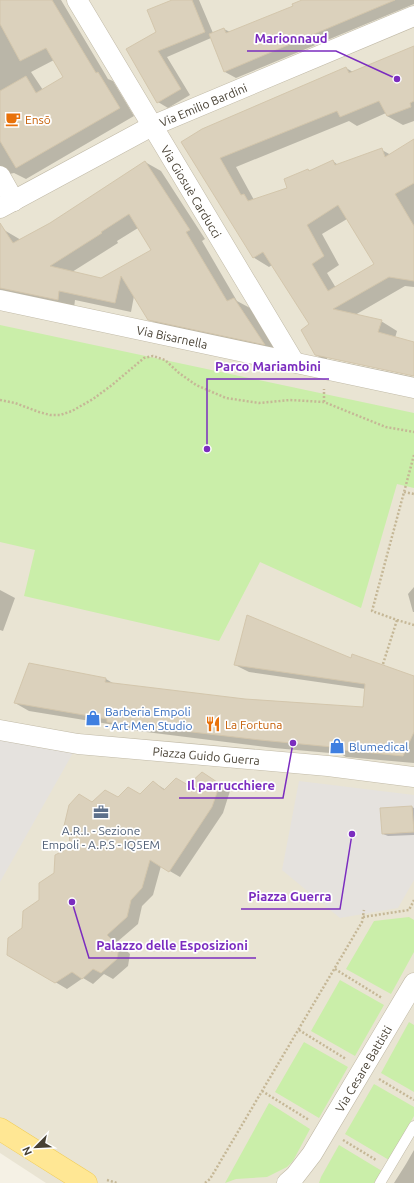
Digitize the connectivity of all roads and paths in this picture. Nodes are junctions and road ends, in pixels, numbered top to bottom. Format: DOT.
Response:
graph roads {
  1 [pos="77,0"];
  2 [pos="414,16"];
  3 [pos="152,126"];
  4 [pos="0,176"];
  5 [pos="7,205"];
  6 [pos="0,300"];
  7 [pos="294,362"];
  8 [pos="414,388"];
  9 [pos="0,400"];
  10 [pos="414,432"];
  11 [pos="414,455"];
  12 [pos="404,492"];
  13 [pos="414,494"];
  14 [pos="397,620"];
  15 [pos="414,625"];
  16 [pos="383,664"];
  17 [pos="0,730"];
  18 [pos="414,777"];
  19 [pos="414,900"];
  20 [pos="364,910"];
  21 [pos="363,917"];
  22 [pos="335,969"];
  23 [pos="414,983"];
  24 [pos="399,1008"];
  25 [pos="414,1126"];
  26 [pos="0,1129"];
  27 [pos="312,1154"];
  28 [pos="86,1183"];
  29 [pos="205,1183"];
  30 [pos="287,1183"];
  31 [pos="301,1183"];
  32 [pos="380,1183"];
  1 -- 3 [label="street, Via Giosuè Carducci"];
  2 -- 3 [label="street, Via Emilio Bardini"];
  3 -- 5 [label="street, Via Emilio Bardini"];
  3 -- 7 [label="street, Via Giosuè Carducci"];
  4 -- 5 [label="street"];
  6 -- 7 [label="street, Via Bisarnella"];
  7 -- 8 [label="street, Via Bisarnella"];
  9 -- 10 [label="path"];
  11 -- 12 [label="path"];
  12 -- 13 [label="path"];
  12 -- 14 [label="path"];
  14 -- 15 [label="path"];
  14 -- 16 [label="path"];
  17 -- 18 [label="street, Piazza Guido Guerra"];
  19 -- 21 [label="path"];
  20 -- 21 [label="path"];
  21 -- 22 [label="path"];
  22 -- 24 [label="path"];
  22 -- 29 [label="path"];
  23 -- 24 [label="street, Via Cesare Battisti"];
  24 -- 27 [label="street, Via Cesare Battisti"];
  25 -- 32 [label="lane"];
  26 -- 28 [label="main road"];
  27 -- 30 [label="street, Via Cesare Battisti"];
  27 -- 31 [label="street, Via Cesare Battisti"];
}
